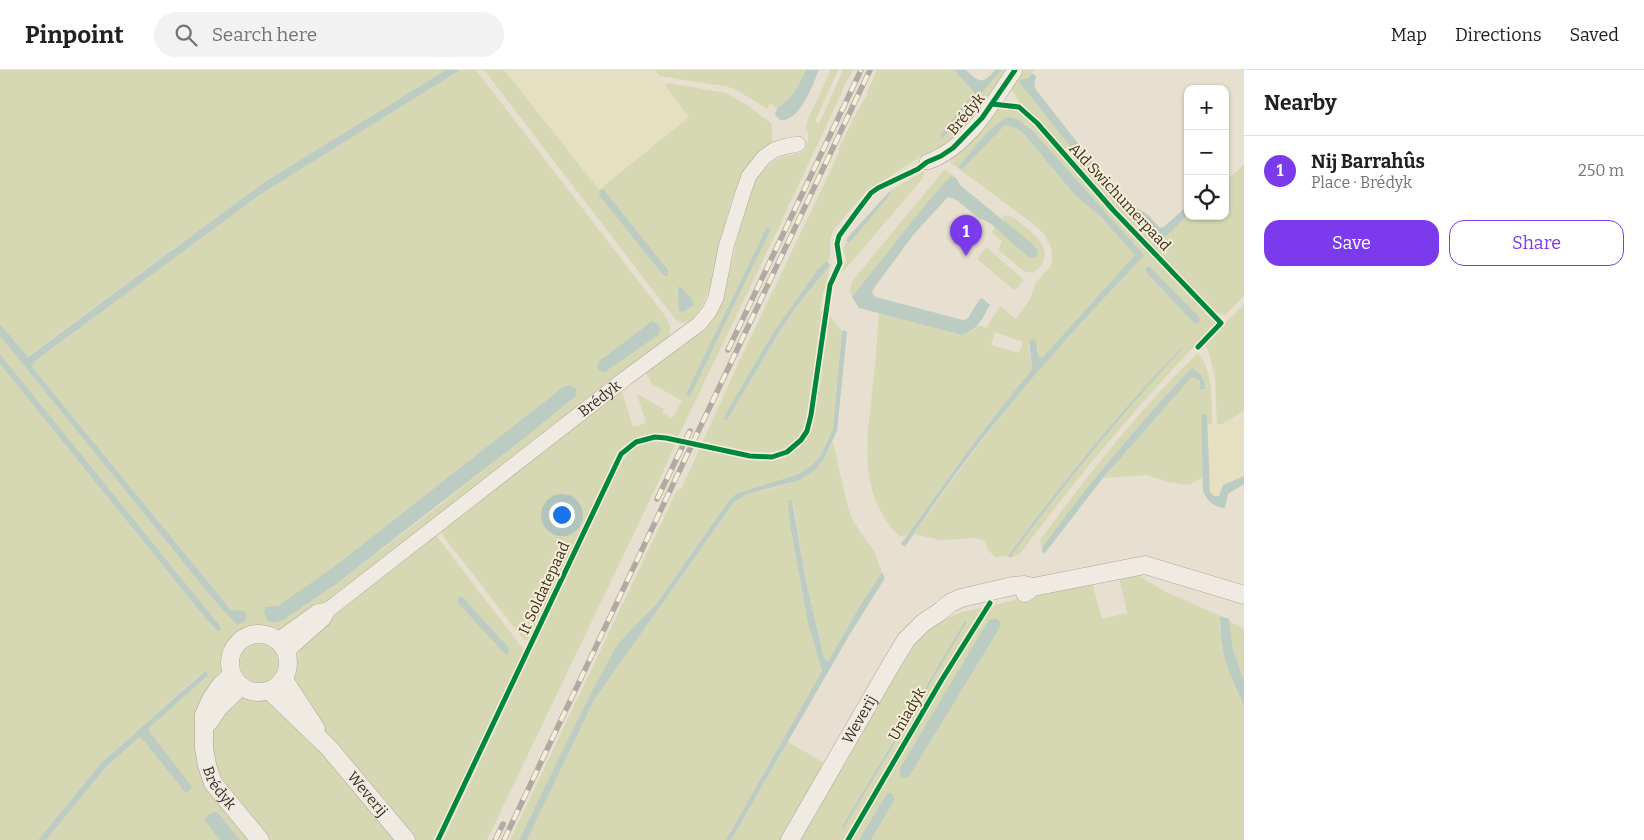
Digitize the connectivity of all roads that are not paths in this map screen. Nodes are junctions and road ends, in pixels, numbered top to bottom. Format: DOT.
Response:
graph roads {
  1 [pos="1015,70"];
  2 [pos="798,144"];
  3 [pos="927,162"];
  4 [pos="1244,595"];
  5 [pos="282,646"];
  6 [pos="237,680"];
  7 [pos="277,685"];
  8 [pos="260,840"];
  9 [pos="406,840"];
  10 [pos="790,840"];
  1 -- 3 [label="street, Brédyk"];
  2 -- 5 [label="street, Brédyk"];
  4 -- 10 [label="street, Weverij"];
  5 -- 6 [label="street"];
  5 -- 7 [label="street"];
  6 -- 7 [label="street"];
  6 -- 8 [label="street, Brédyk"];
  7 -- 9 [label="street, Weverij"];
}
